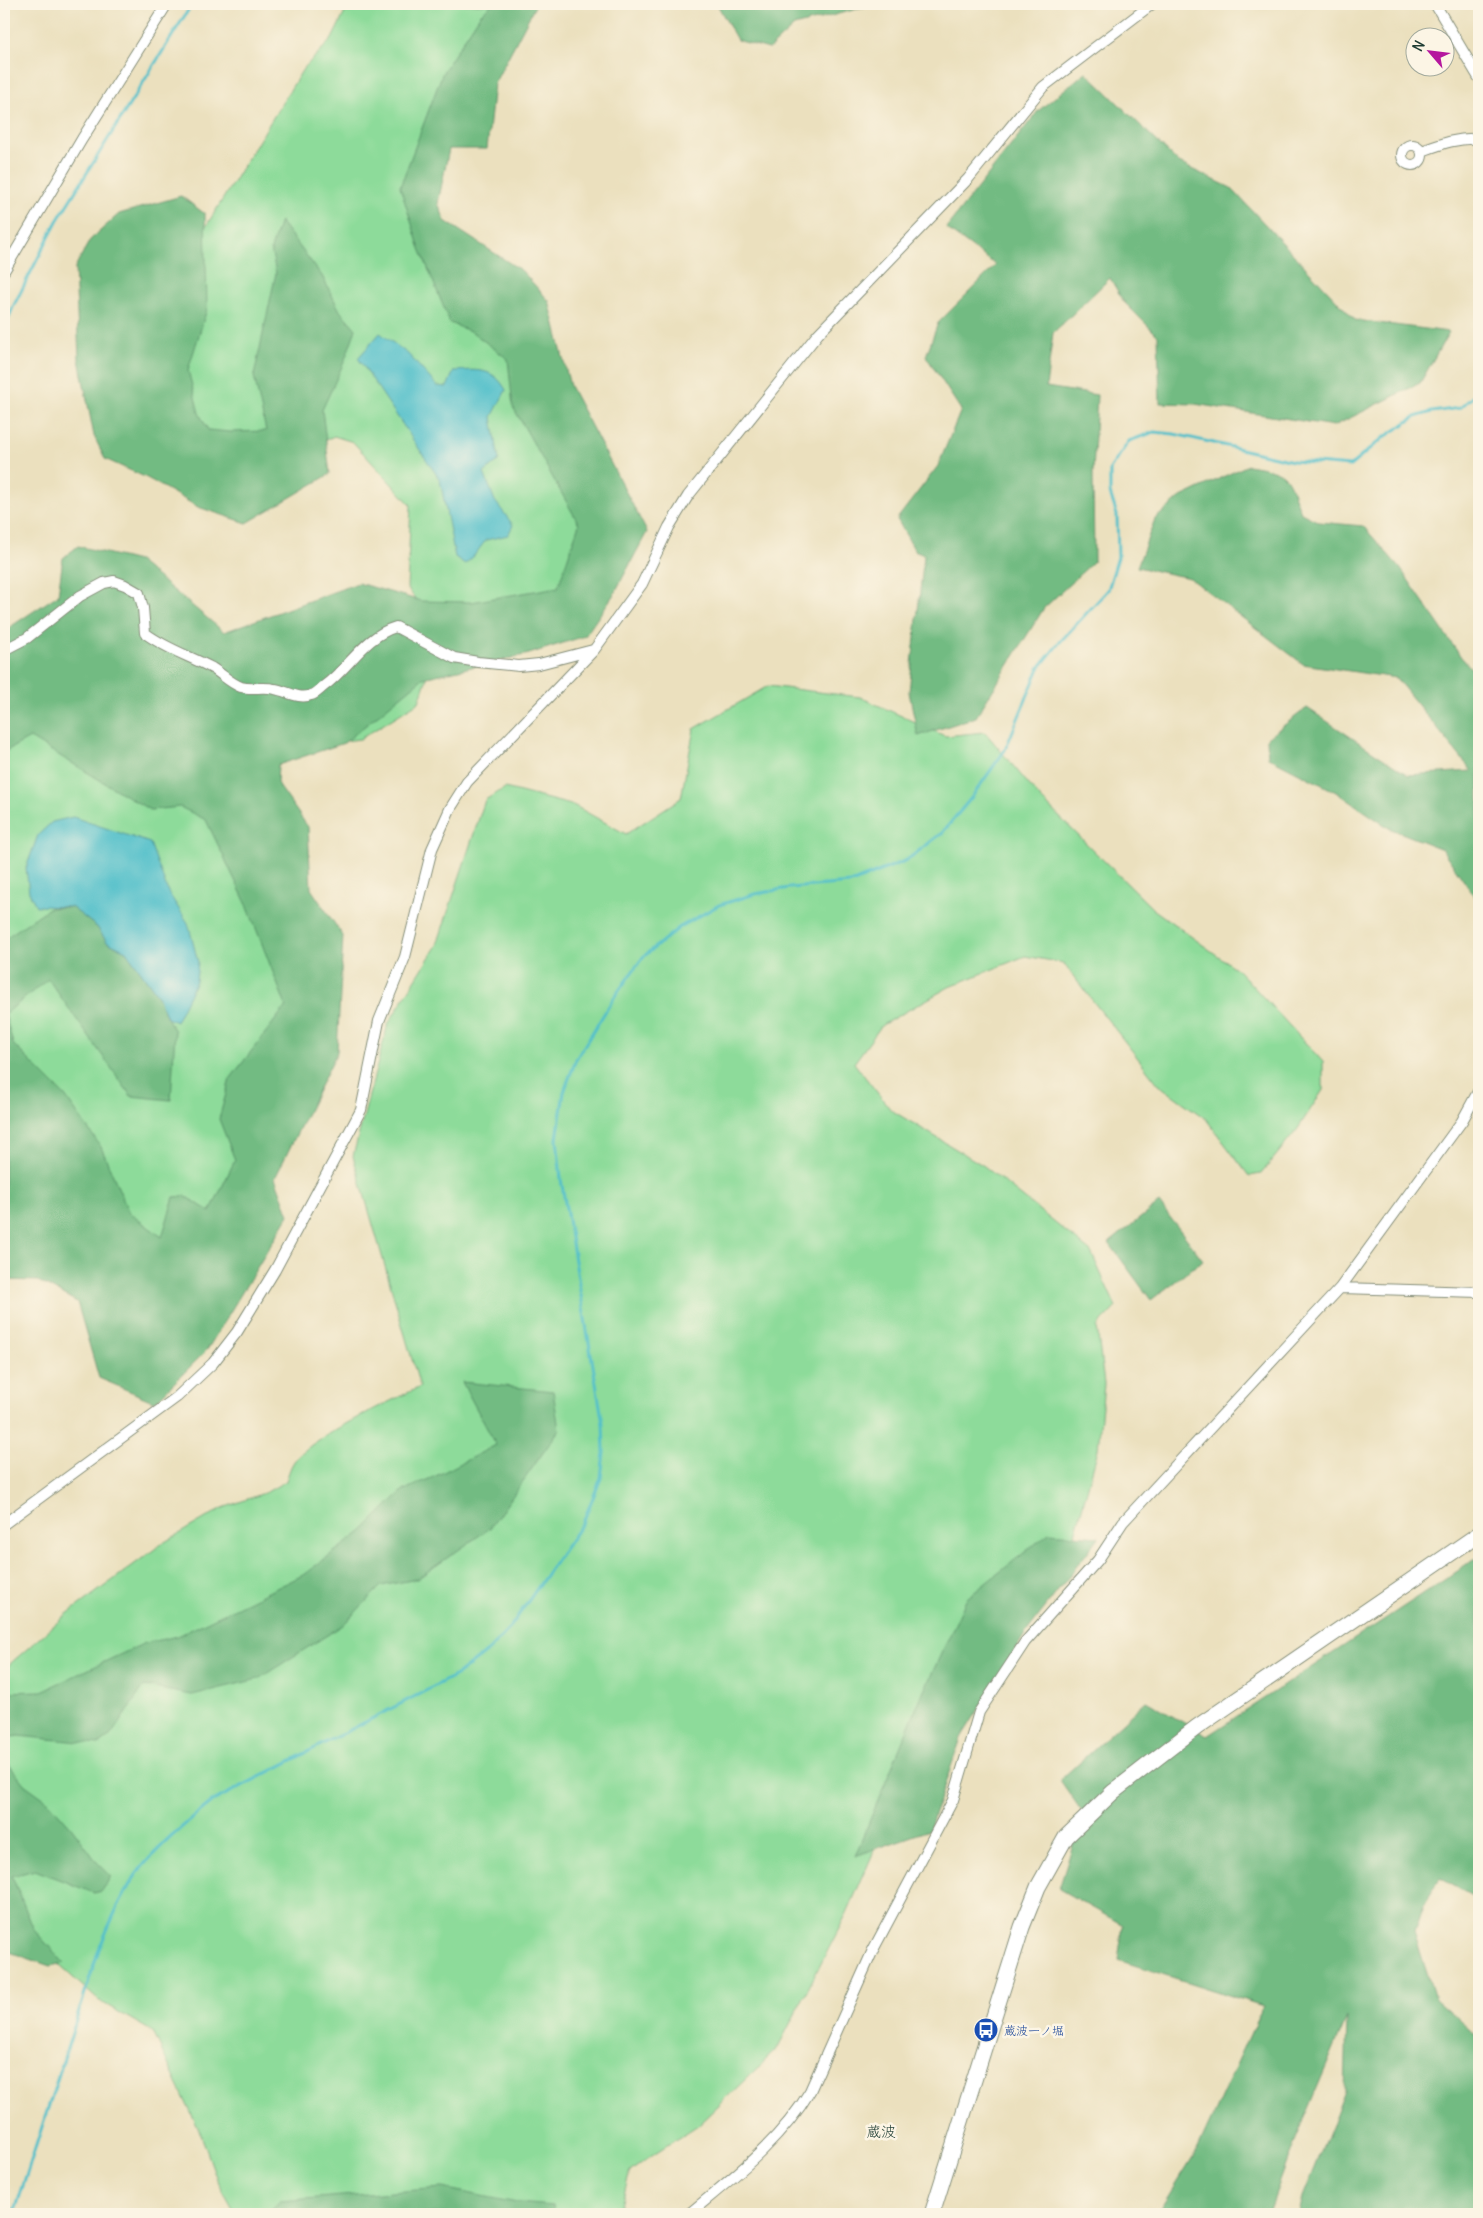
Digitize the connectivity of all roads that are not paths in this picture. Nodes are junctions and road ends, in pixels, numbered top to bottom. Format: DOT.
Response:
graph roads {
  1 [pos="167,4"];
  2 [pos="1152,4"];
  3 [pos="1435,4"];
  4 [pos="1479,78"];
  5 [pos="1479,139"];
  6 [pos="1422,151"];
  7 [pos="4,271"];
  8 [pos="4,650"];
  9 [pos="594,650"];
  10 [pos="1479,1090"];
  11 [pos="1340,1288"];
  12 [pos="1479,1292"];
  13 [pos="4,1524"];
  14 [pos="1479,1534"];
  15 [pos="689,2214"];
  16 [pos="932,2214"];
  1 -- 7 [label="street"];
  2 -- 9 [label="street"];
  3 -- 4 [label="street"];
  5 -- 6 [label="street"];
  8 -- 9 [label="street"];
  9 -- 13 [label="street"];
  10 -- 11 [label="street"];
  11 -- 12 [label="street"];
  11 -- 15 [label="street"];
  14 -- 16 [label="street"];
}
